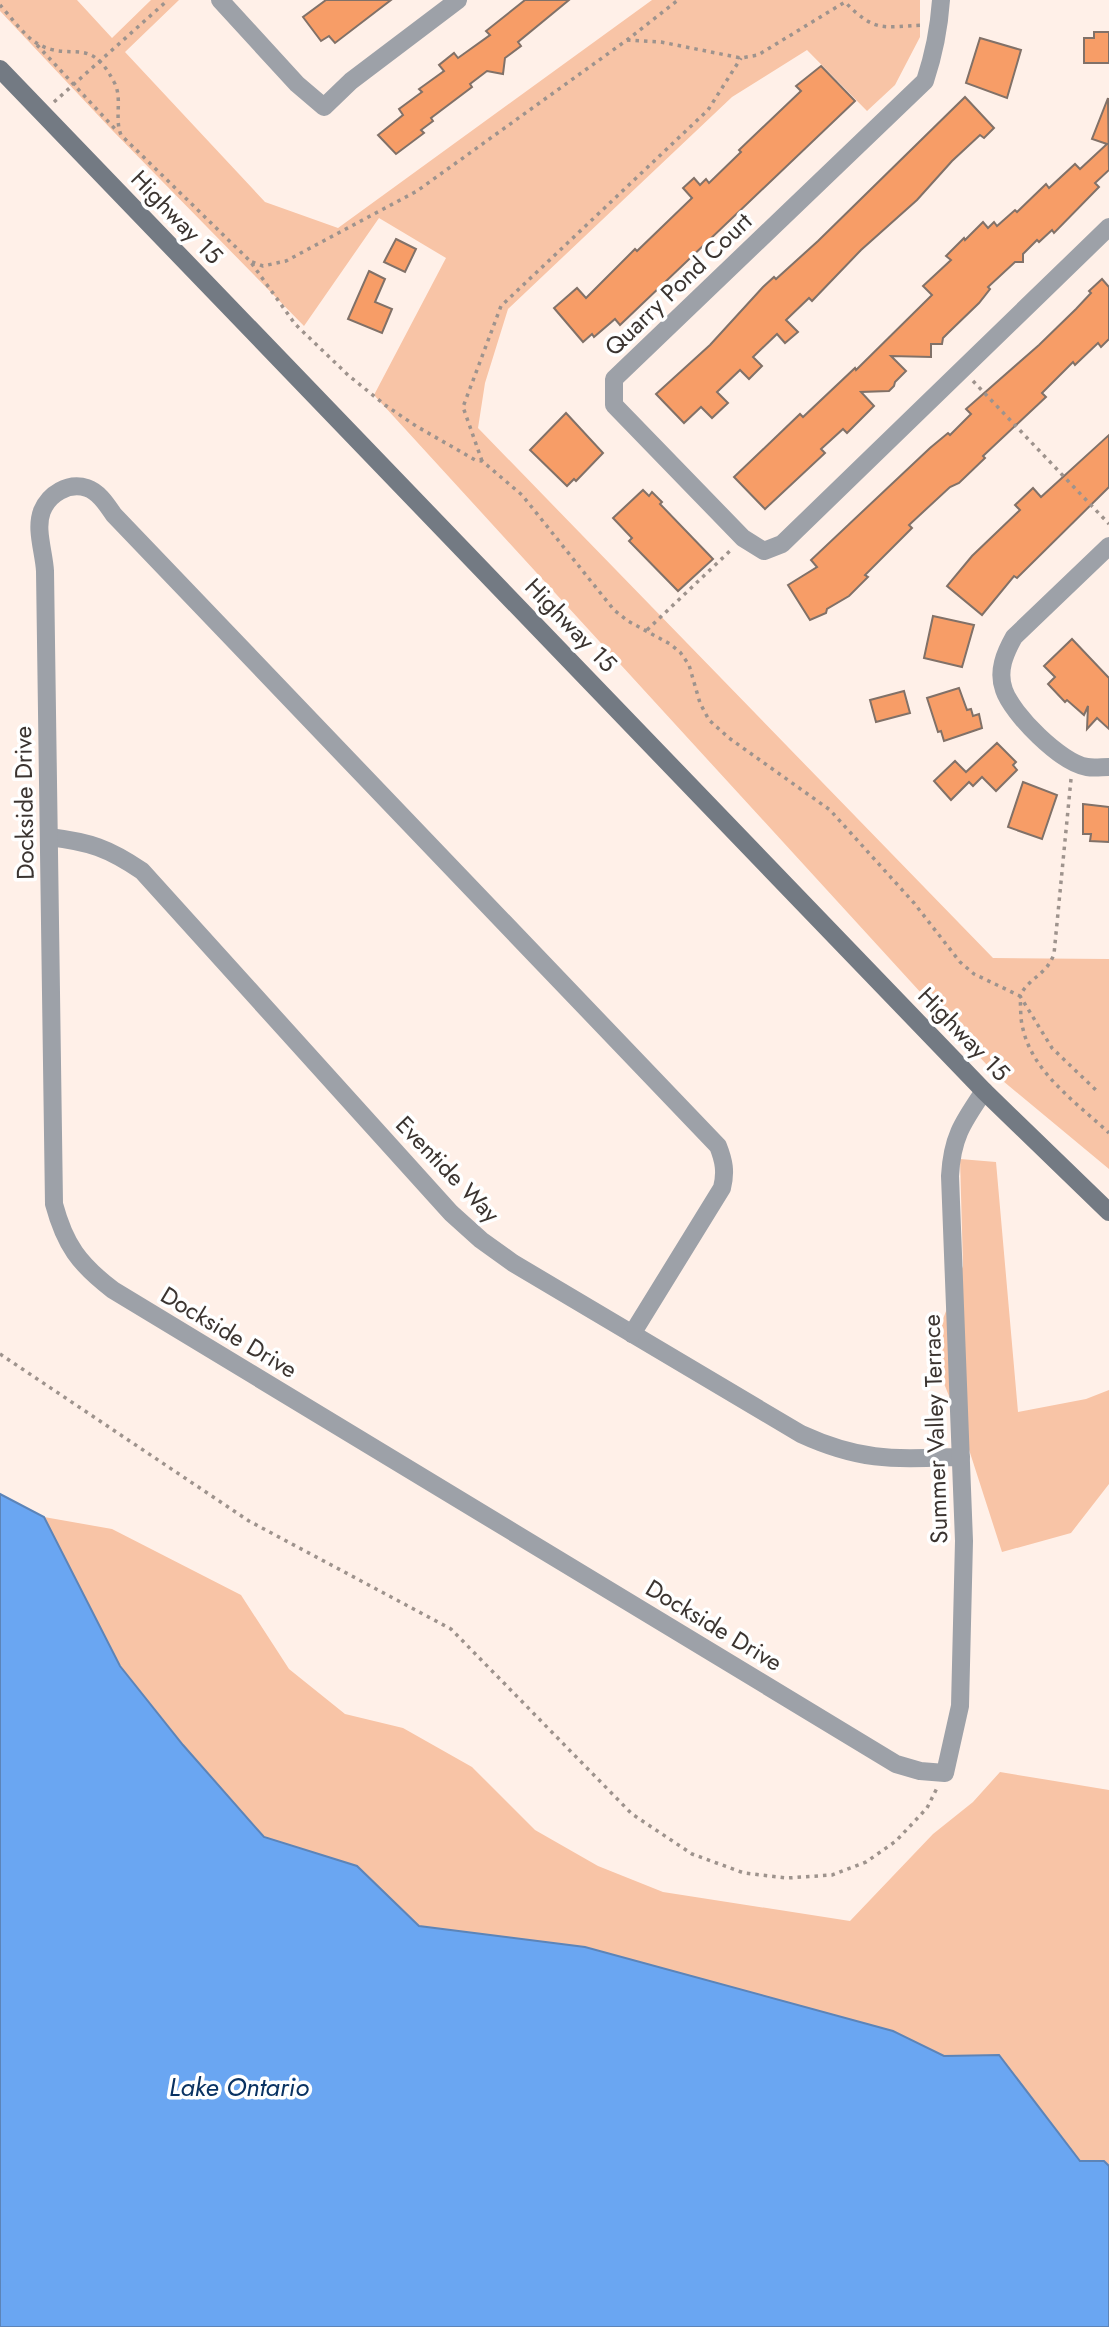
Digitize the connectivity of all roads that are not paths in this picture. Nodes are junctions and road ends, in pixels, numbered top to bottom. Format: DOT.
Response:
graph roads {
  1 [pos="220,0"];
  2 [pos="458,0"];
  3 [pos="940,0"];
  4 [pos="0,69"];
  5 [pos="1109,227"];
  6 [pos="1109,546"];
  7 [pos="1109,766"];
  8 [pos="49,837"];
  9 [pos="984,1091"];
  10 [pos="1109,1212"];
  11 [pos="632,1334"];
  12 [pos="961,1457"];
  13 [pos="945,1773"];
  1 -- 2 [label="street"];
  3 -- 5 [label="street, Quarry Pond Court"];
  4 -- 9 [label="main road, Highway 15"];
  6 -- 7 [label="street"];
  8 -- 11 [label="street, Eventide Way"];
  8 -- 11 [label="street, Dockside Drive"];
  8 -- 13 [label="street, Dockside Drive"];
  9 -- 10 [label="main road, Highway 15"];
  9 -- 12 [label="street, Summer Valley Terrace"];
  11 -- 12 [label="street, Eventide Way"];
  12 -- 13 [label="street, Summer Valley Terrace"];
}
